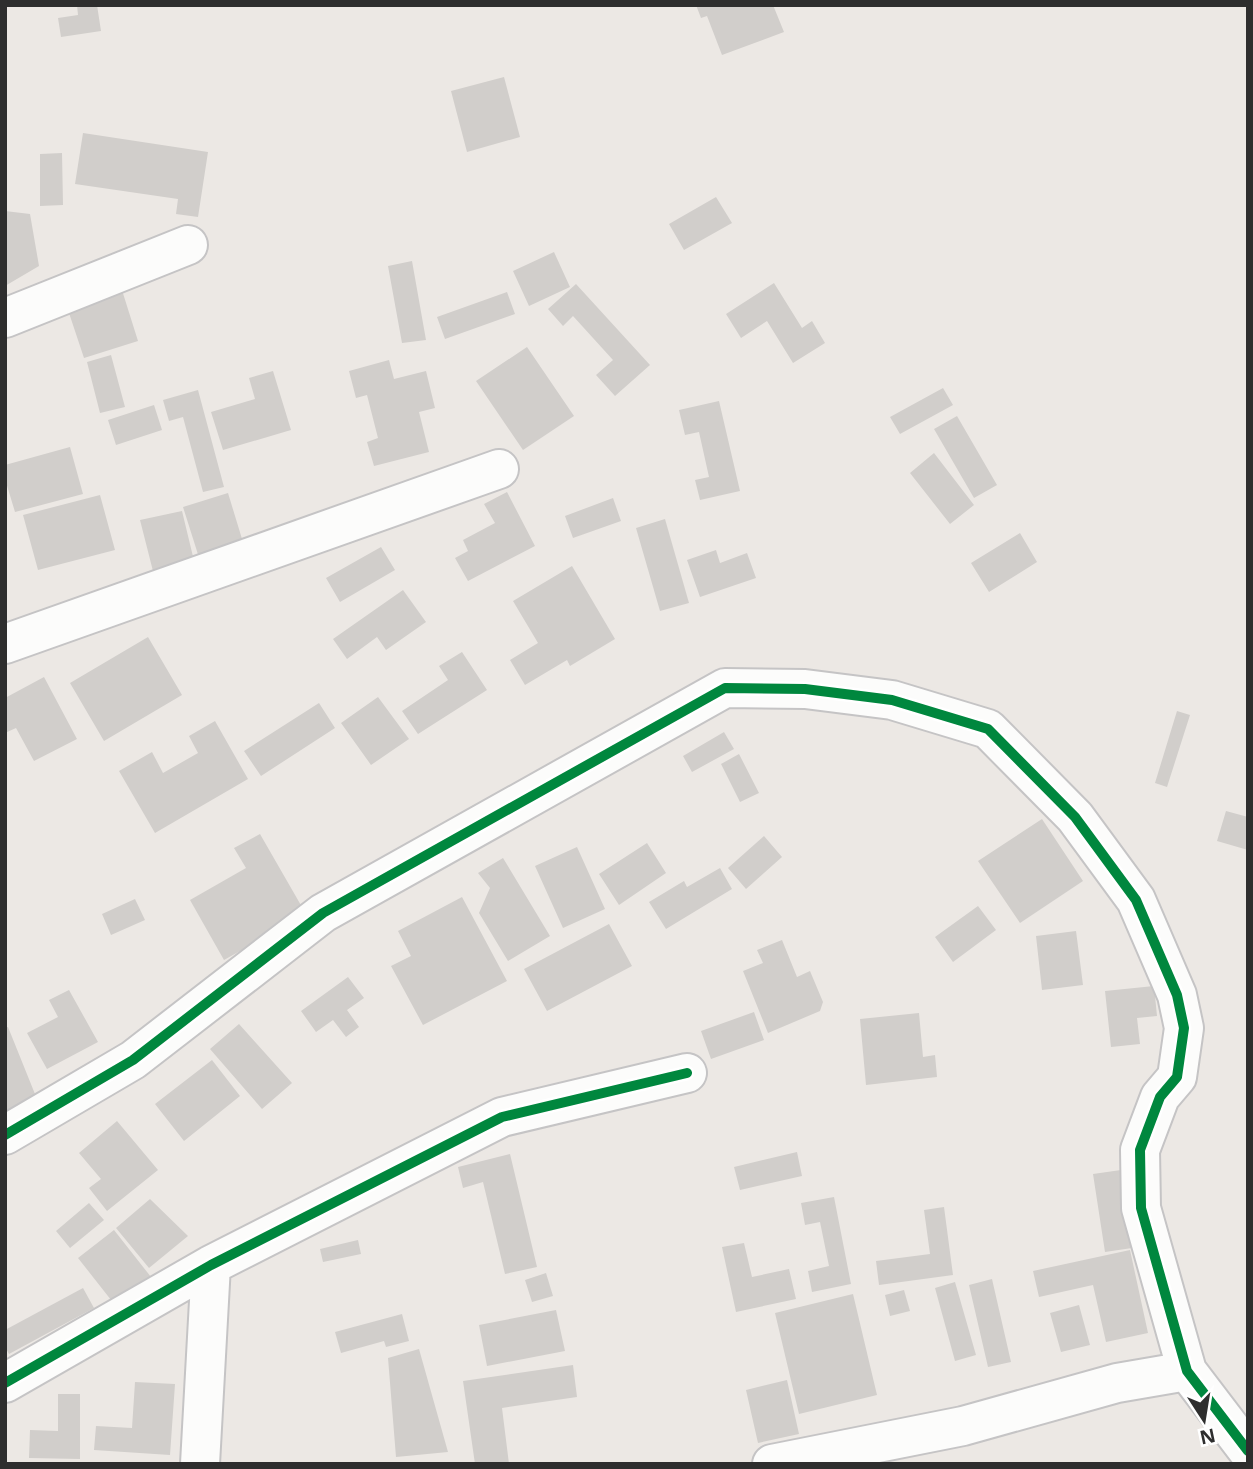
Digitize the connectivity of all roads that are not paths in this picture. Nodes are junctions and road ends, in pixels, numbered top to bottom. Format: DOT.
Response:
graph roads {
  1 [pos="188,245"];
  2 [pos="5,317"];
  3 [pos="499,469"];
  4 [pos="5,644"];
  5 [pos="687,1073"];
  6 [pos="5,1135"];
  7 [pos="211,1265"];
  8 [pos="1187,1371"];
  9 [pos="5,1383"];
  10 [pos="1248,1451"];
  11 [pos="200,1464"];
  12 [pos="772,1464"];
  1 -- 2 [label="street"];
  3 -- 4 [label="street"];
  5 -- 7 [label="street"];
  6 -- 8 [label="street"];
  7 -- 9 [label="street"];
  7 -- 11 [label="street"];
  8 -- 10 [label="street"];
  8 -- 12 [label="street"];
}
